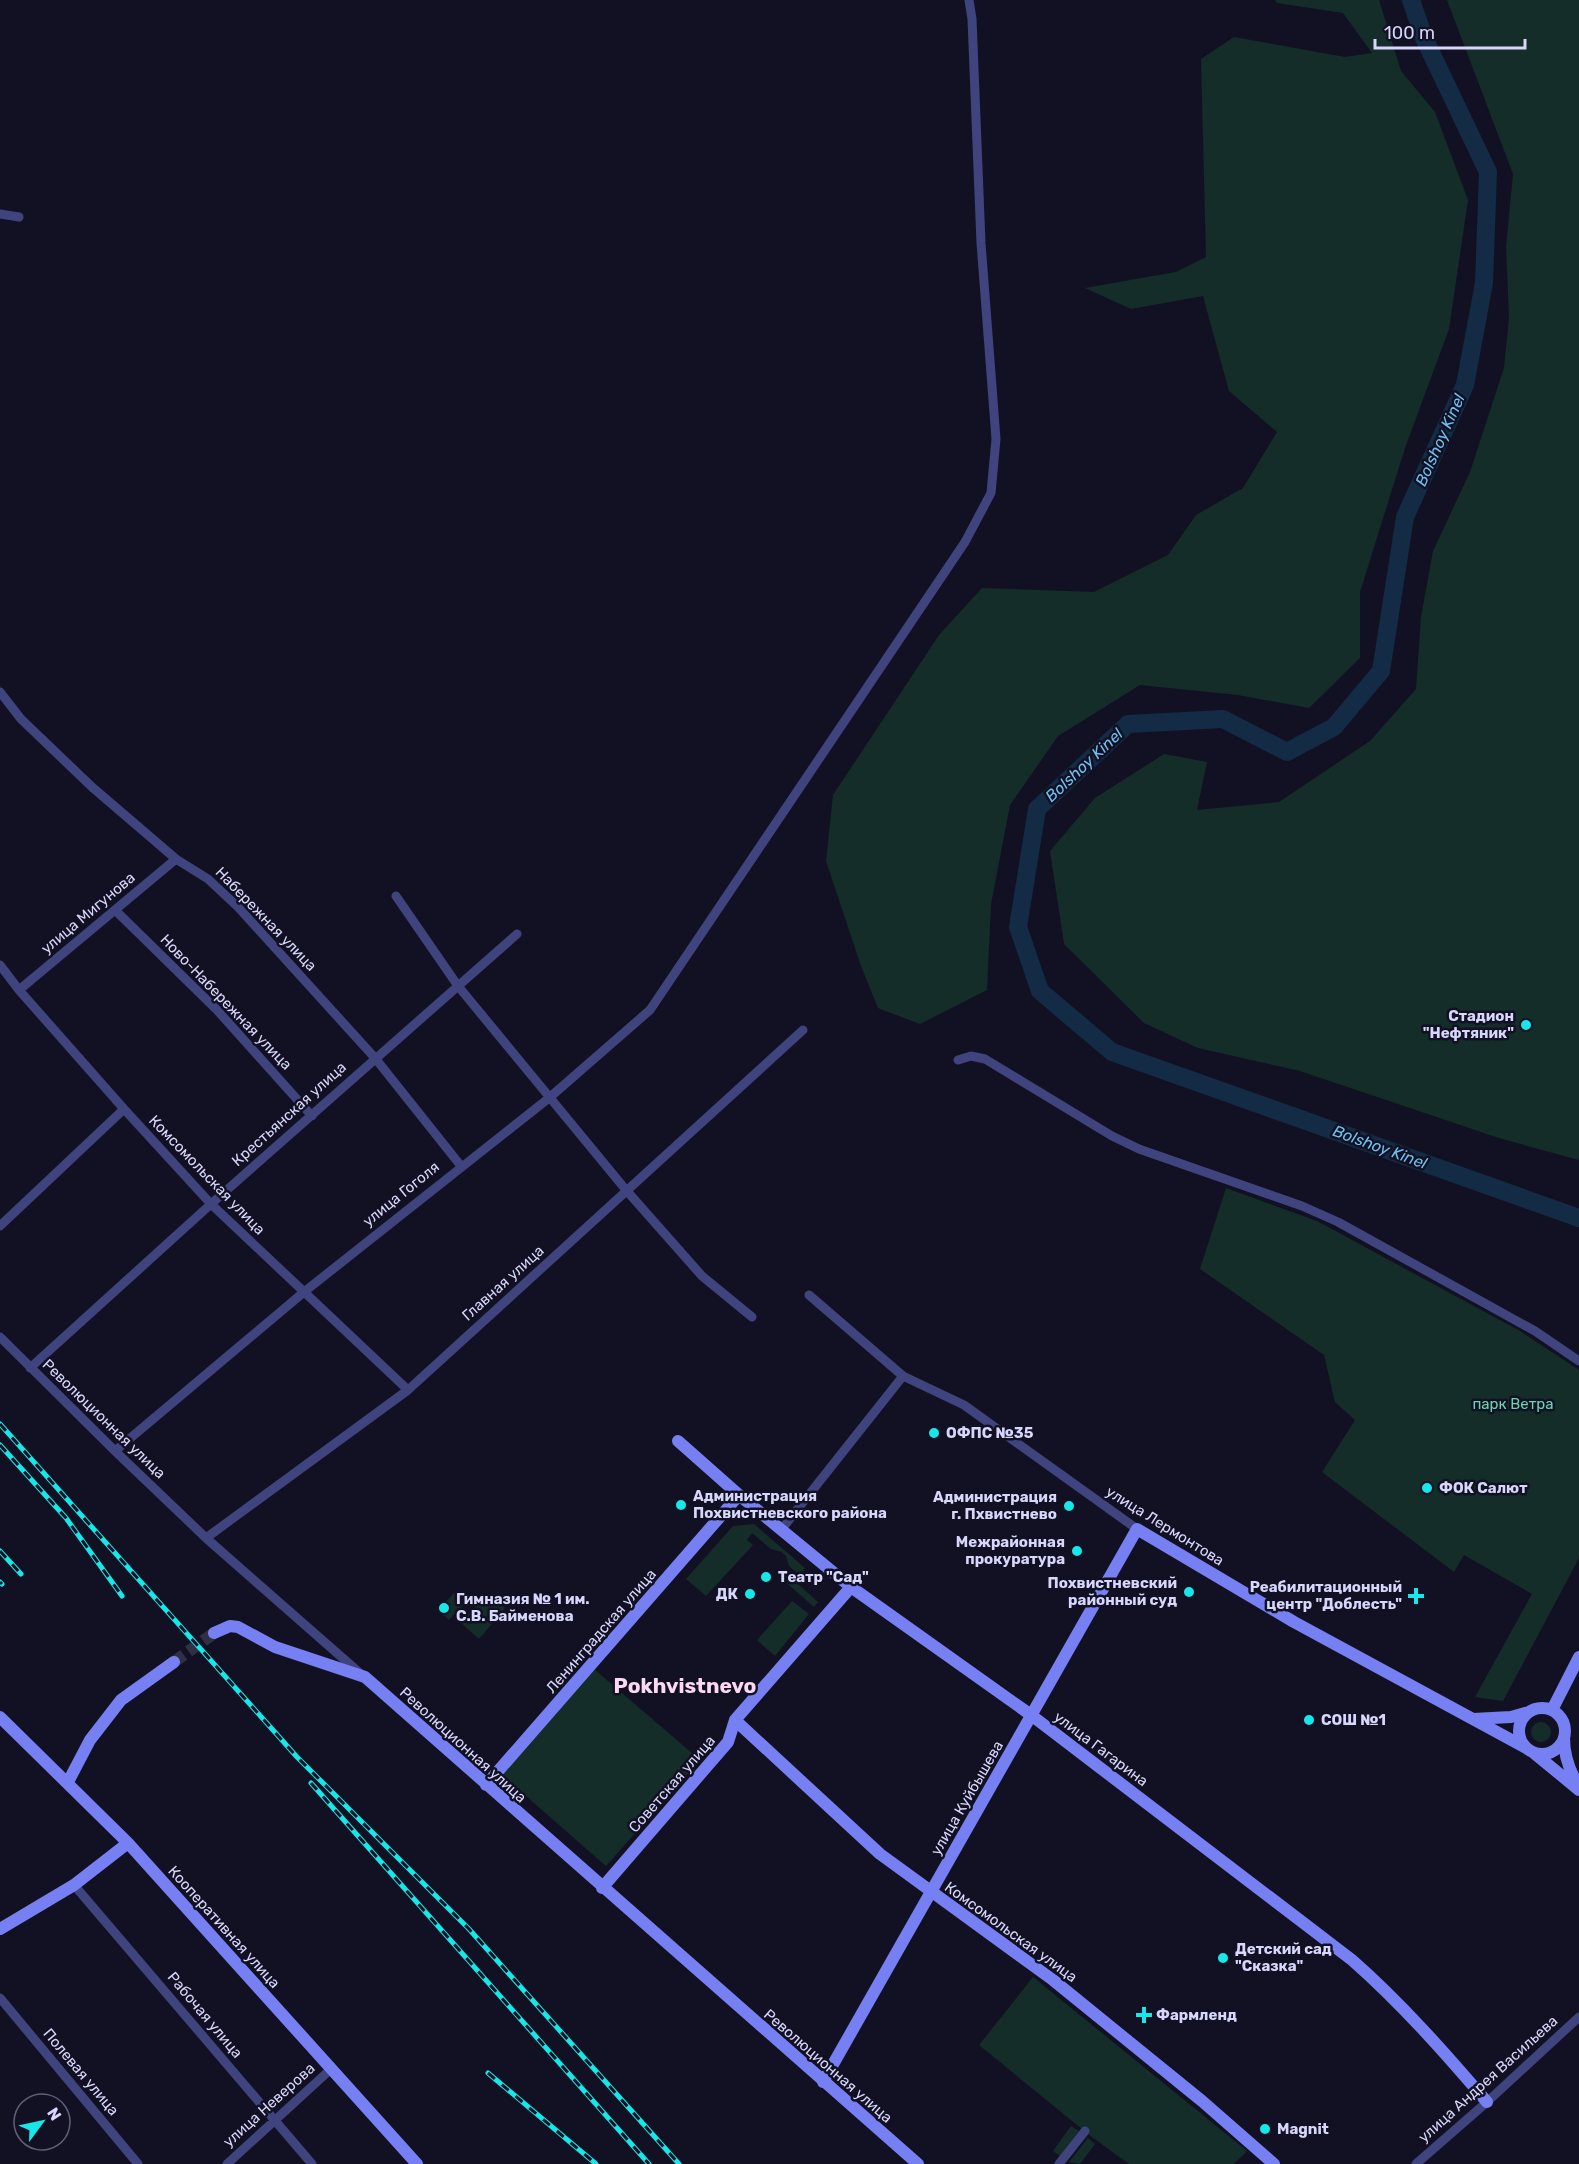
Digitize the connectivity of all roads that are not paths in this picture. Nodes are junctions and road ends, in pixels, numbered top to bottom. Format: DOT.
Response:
graph roads {
  1 [pos="969,0"];
  2 [pos="0,214"];
  3 [pos="19,217"];
  4 [pos="0,692"];
  5 [pos="176,858"];
  6 [pos="396,896"];
  7 [pos="116,910"];
  8 [pos="518,934"];
  9 [pos="0,965"];
  10 [pos="458,986"];
  11 [pos="19,990"];
  12 [pos="803,1030"];
  13 [pos="375,1058"];
  14 [pos="958,1060"];
  15 [pos="549,1098"];
  16 [pos="124,1109"];
  17 [pos="312,1116"];
  18 [pos="461,1166"];
  19 [pos="626,1190"];
  20 [pos="210,1204"];
  21 [pos="0,1227"];
  22 [pos="304,1292"];
  23 [pos="809,1295"];
  24 [pos="752,1317"];
  25 [pos="0,1337"];
  26 [pos="1579,1361"];
  27 [pos="30,1368"];
  28 [pos="903,1376"];
  29 [pos="408,1390"];
  30 [pos="678,1441"];
  31 [pos="114,1451"];
  32 [pos="739,1495"];
  33 [pos="1137,1529"];
  34 [pos="781,1530"];
  35 [pos="206,1538"];
  36 [pos="851,1587"];
  37 [pos="214,1632"];
  38 [pos="1579,1657"];
  39 [pos="174,1662"];
  40 [pos="365,1677"];
  41 [pos="1552,1710"];
  42 [pos="1529,1712"];
  43 [pos="1031,1715"];
  44 [pos="0,1717"];
  45 [pos="1472,1719"];
  46 [pos="735,1720"];
  47 [pos="1564,1738"];
  48 [pos="1531,1751"];
  49 [pos="68,1782"];
  50 [pos="486,1785"];
  51 [pos="1579,1788"];
  52 [pos="128,1843"];
  53 [pos="74,1885"];
  54 [pos="602,1888"];
  55 [pos="930,1891"];
  56 [pos="0,1929"];
  57 [pos="0,1998"];
  58 [pos="1579,2017"];
  59 [pos="331,2069"];
  60 [pos="823,2082"];
  61 [pos="1487,2102"];
  62 [pos="274,2120"];
  63 [pos="1084,2131"];
  64 [pos="138,2164"];
  65 [pos="227,2164"];
  66 [pos="312,2164"];
  67 [pos="417,2164"];
  68 [pos="918,2164"];
  69 [pos="1059,2164"];
  70 [pos="1274,2164"];
  71 [pos="1416,2164"];
  1 -- 15 [label="street, улица Гоголя"];
  2 -- 3 [label="street"];
  4 -- 5 [label="street, Набережная улица"];
  5 -- 7 [label="street, улица Мигунова"];
  5 -- 13 [label="street, Набережная улица"];
  6 -- 10 [label="street"];
  7 -- 11 [label="street, улица Мигунова"];
  7 -- 17 [label="street, Ново-Набережная улица"];
  8 -- 10 [label="street, Крестьянская улица"];
  9 -- 11 [label="street, Комсомольская улица"];
  10 -- 13 [label="street, Крестьянская улица"];
  10 -- 15 [label="street"];
  11 -- 16 [label="street, Комсомольская улица"];
  12 -- 19 [label="street, Главная улица"];
  13 -- 17 [label="street, Крестьянская улица"];
  13 -- 18 [label="street, Набережная улица"];
  14 -- 26 [label="street"];
  15 -- 18 [label="street, улица Гоголя"];
  15 -- 19 [label="street"];
  16 -- 20 [label="street, Комсомольская улица"];
  16 -- 21 [label="street"];
  17 -- 20 [label="street, Крестьянская улица"];
  18 -- 22 [label="street, улица Гоголя"];
  19 -- 24 [label="street"];
  19 -- 29 [label="street, Главная улица"];
  20 -- 22 [label="street, Комсомольская улица"];
  20 -- 27 [label="street, Крестьянская улица"];
  22 -- 29 [label="street, Комсомольская улица"];
  22 -- 31 [label="street, улица Гоголя"];
  23 -- 28 [label="street, улица Лермонтова"];
  25 -- 27 [label="street, Революционная улица"];
  27 -- 31 [label="street, Революционная улица"];
  28 -- 33 [label="street, улица Лермонтова"];
  28 -- 34 [label="street"];
  29 -- 35 [label="street, Главная улица"];
  30 -- 32 [label="street, улица Гагарина"];
  31 -- 35 [label="street, Революционная улица"];
  32 -- 34 [label="street, улица Гагарина"];
  32 -- 50 [label="street, Ленинградская улица"];
  33 -- 43 [label="street, улица Куйбышева"];
  33 -- 45 [label="street, улица Лермонтова"];
  34 -- 36 [label="street, улица Гагарина"];
  35 -- 40 [label="street, Революционная улица"];
  36 -- 43 [label="street, улица Гагарина"];
  36 -- 46 [label="street, Советская улица"];
  37 -- 40 [label="street"];
  38 -- 41 [label="street"];
  39 -- 49 [label="street"];
  40 -- 50 [label="street, Революционная улица"];
  41 -- 42 [label="street"];
  41 -- 47 [label="street"];
  42 -- 45 [label="street"];
  42 -- 48 [label="street"];
  43 -- 55 [label="street, улица Куйбышева"];
  43 -- 61 [label="street, улица Гагарина"];
  44 -- 49 [label="street, Кооперативная улица"];
  45 -- 48 [label="street, улица Лермонтова"];
  46 -- 54 [label="street, Советская улица"];
  46 -- 55 [label="street, Комсомольская улица"];
  47 -- 48 [label="street"];
  47 -- 51 [label="street"];
  48 -- 51 [label="street, улица Лермонтова"];
  49 -- 52 [label="street, Кооперативная улица"];
  50 -- 54 [label="street, Революционная улица"];
  52 -- 53 [label="street"];
  52 -- 59 [label="street, Кооперативная улица"];
  53 -- 56 [label="street"];
  53 -- 62 [label="street, Рабочая улица"];
  54 -- 60 [label="street, Революционная улица"];
  55 -- 60 [label="street, улица Куйбышева"];
  55 -- 70 [label="street, Комсомольская улица"];
  57 -- 64 [label="street, Полевая улица"];
  58 -- 61 [label="street, улица Андрея Васильева"];
  59 -- 62 [label="street, улица Неверова"];
  59 -- 67 [label="street, Кооперативная улица"];
  60 -- 68 [label="street, Революционная улица"];
  61 -- 71 [label="street, улица Андрея Васильева"];
  62 -- 65 [label="street, улица Неверова"];
  62 -- 66 [label="street, Рабочая улица"];
  63 -- 69 [label="street"];
}
